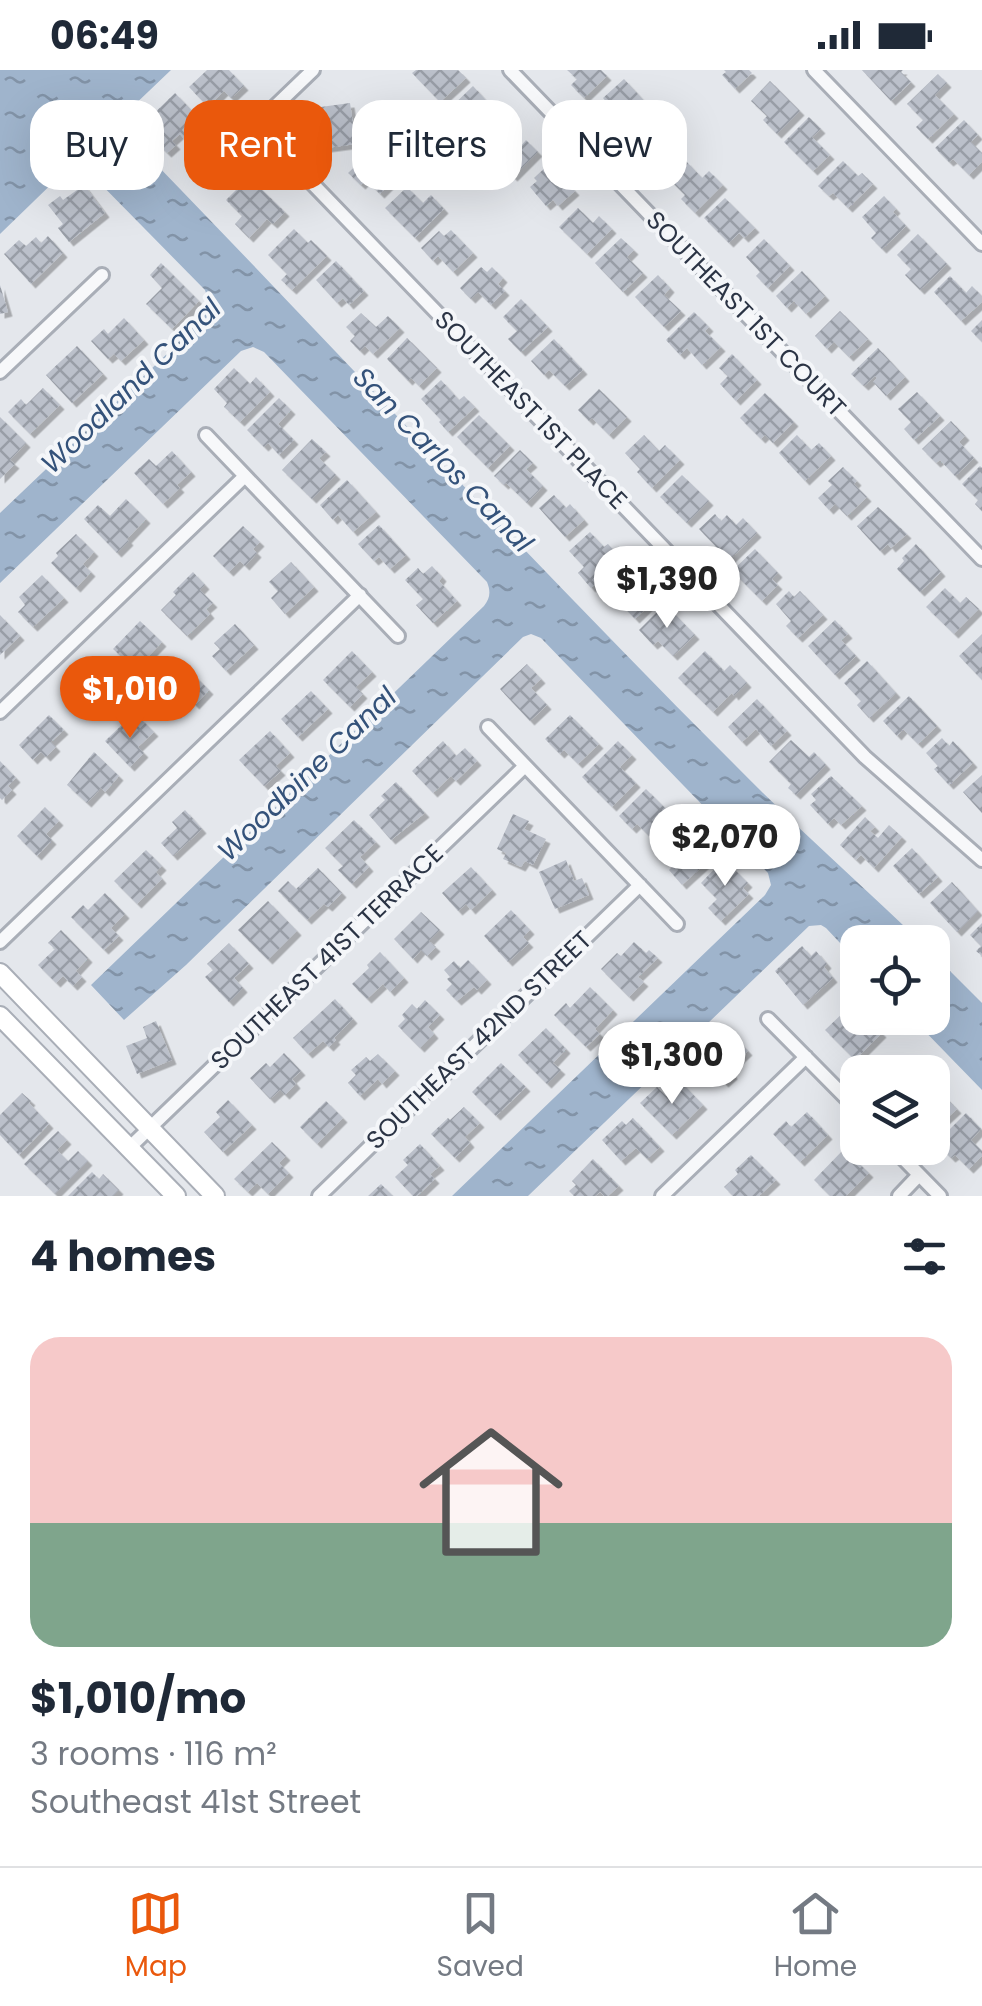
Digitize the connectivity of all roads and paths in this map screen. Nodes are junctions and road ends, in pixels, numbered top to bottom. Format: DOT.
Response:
graph roads {
  1 [pos="313,70"];
  2 [pos="510,70"];
  3 [pos="814,70"];
  4 [pos="282,100"];
  5 [pos="319,190"];
  6 [pos="982,244"];
  7 [pos="102,275"];
  8 [pos="0,372"];
  9 [pos="206,435"];
  10 [pos="245,476"];
  11 [pos="982,559"];
  12 [pos="360,596"];
  13 [pos="398,636"];
  14 [pos="0,712"];
  15 [pos="488,727"];
  16 [pos="524,766"];
  17 [pos="982,860"];
  18 [pos="640,885"];
  19 [pos="677,924"];
  20 [pos="0,942"];
  21 [pos="0,973"];
  22 [pos="0,1016"];
  23 [pos="768,1019"];
  24 [pos="806,1057"];
  25 [pos="840,1092"];
  26 [pos="150,1129"];
  27 [pos="129,1148"];
  28 [pos="909,1165"];
  29 [pos="919,1175"];
  30 [pos="176,1196"];
  31 [pos="215,1196"];
  32 [pos="319,1196"];
  33 [pos="662,1196"];
  34 [pos="899,1196"];
  35 [pos="940,1196"];
  1 -- 4 [label="street"];
  2 -- 11 [label="street, SOUTHEAST 1ST COURT"];
  3 -- 6 [label="street"];
  5 -- 17 [label="street, SOUTHEAST 1ST PLACE"];
  7 -- 8 [label="street"];
  9 -- 10 [label="street"];
  10 -- 12 [label="street"];
  10 -- 14 [label="street"];
  12 -- 13 [label="street"];
  12 -- 20 [label="street"];
  15 -- 16 [label="street"];
  16 -- 18 [label="street"];
  16 -- 26 [label="street, SOUTHEAST 41ST TERRACE"];
  18 -- 19 [label="street"];
  18 -- 32 [label="street, SOUTHEAST 42ND STREET"];
  21 -- 26 [label="main road"];
  22 -- 27 [label="main road"];
  23 -- 24 [label="street"];
  24 -- 25 [label="street"];
  24 -- 33 [label="street"];
  26 -- 27 [label="street, SOUTHEAST 41ST TERRACE"];
  26 -- 31 [label="main road"];
  27 -- 30 [label="main road"];
  28 -- 29 [label="street"];
  29 -- 34 [label="street"];
  29 -- 35 [label="street"];
}
